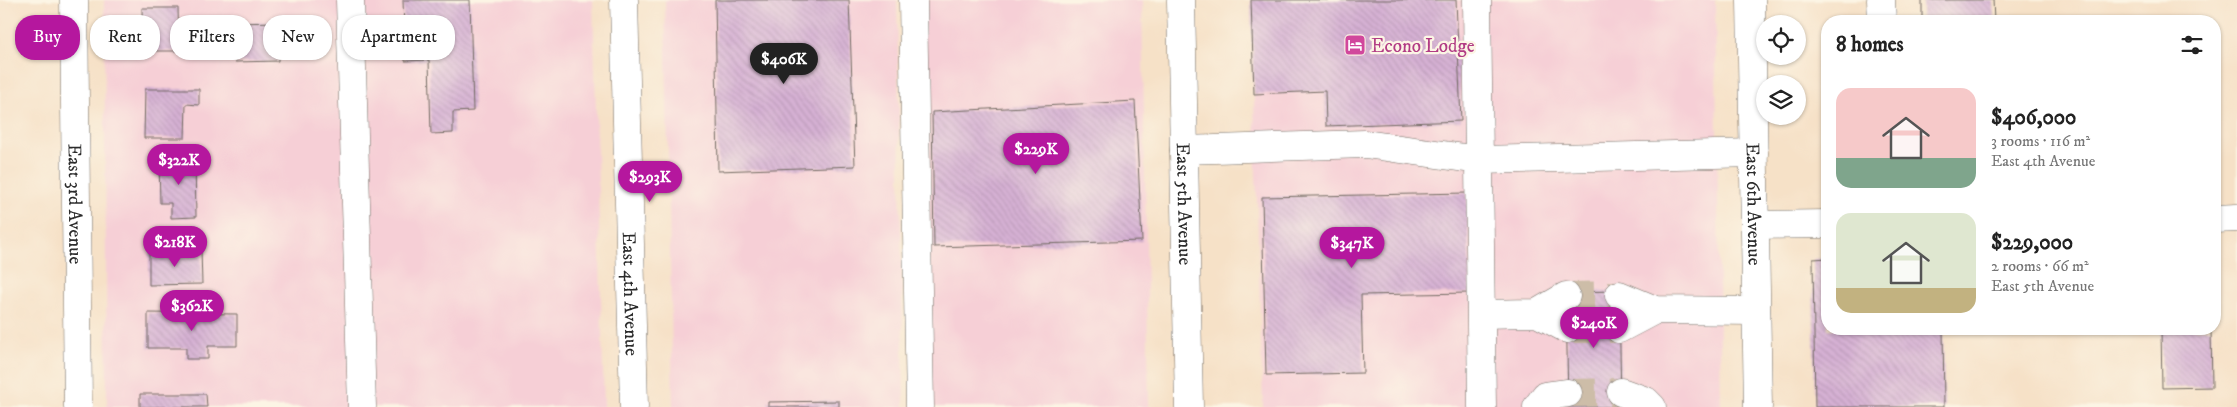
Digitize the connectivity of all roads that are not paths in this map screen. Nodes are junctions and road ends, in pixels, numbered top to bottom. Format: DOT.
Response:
graph roads {
  1 [pos="74,0"];
  2 [pos="350,0"];
  3 [pos="624,0"];
  4 [pos="913,0"];
  5 [pos="1182,0"];
  6 [pos="1477,0"];
  7 [pos="1751,0"];
  8 [pos="1881,0"];
  9 [pos="1882,15"];
  10 [pos="1184,150"];
  11 [pos="1754,153"];
  12 [pos="1479,160"];
  13 [pos="2237,218"];
  14 [pos="2221,219"];
  15 [pos="1821,224"];
  16 [pos="1755,225"];
  17 [pos="1756,311"];
  18 [pos="1566,312"];
  19 [pos="1619,312"];
  20 [pos="1481,314"];
  21 [pos="1621,392"];
  22 [pos="1568,393"];
  23 [pos="78,407"];
  24 [pos="362,407"];
  25 [pos="634,407"];
  26 [pos="920,407"];
  27 [pos="1189,407"];
  28 [pos="1482,407"];
  29 [pos="1537,407"];
  30 [pos="1652,407"];
  31 [pos="1758,407"];
  1 -- 23 [label="main road, East 3rd Avenue"];
  2 -- 24 [label="main road"];
  3 -- 25 [label="main road, East 4th Avenue"];
  4 -- 26 [label="main road"];
  5 -- 10 [label="main road, East 5th Avenue"];
  6 -- 12 [label="main road"];
  7 -- 11 [label="main road, East 6th Avenue"];
  8 -- 9 [label="main road"];
  10 -- 12 [label="main road"];
  10 -- 27 [label="main road, East 5th Avenue"];
  11 -- 12 [label="main road"];
  11 -- 16 [label="main road, East 6th Avenue"];
  12 -- 20 [label="main road"];
  13 -- 14 [label="main road"];
  15 -- 16 [label="main road"];
  16 -- 17 [label="main road, East 6th Avenue"];
  17 -- 19 [label="main road"];
  17 -- 31 [label="main road, East 6th Avenue"];
  18 -- 20 [label="main road"];
  20 -- 28 [label="main road"];
  21 -- 30 [label="main road"];
  22 -- 29 [label="main road"];
}
